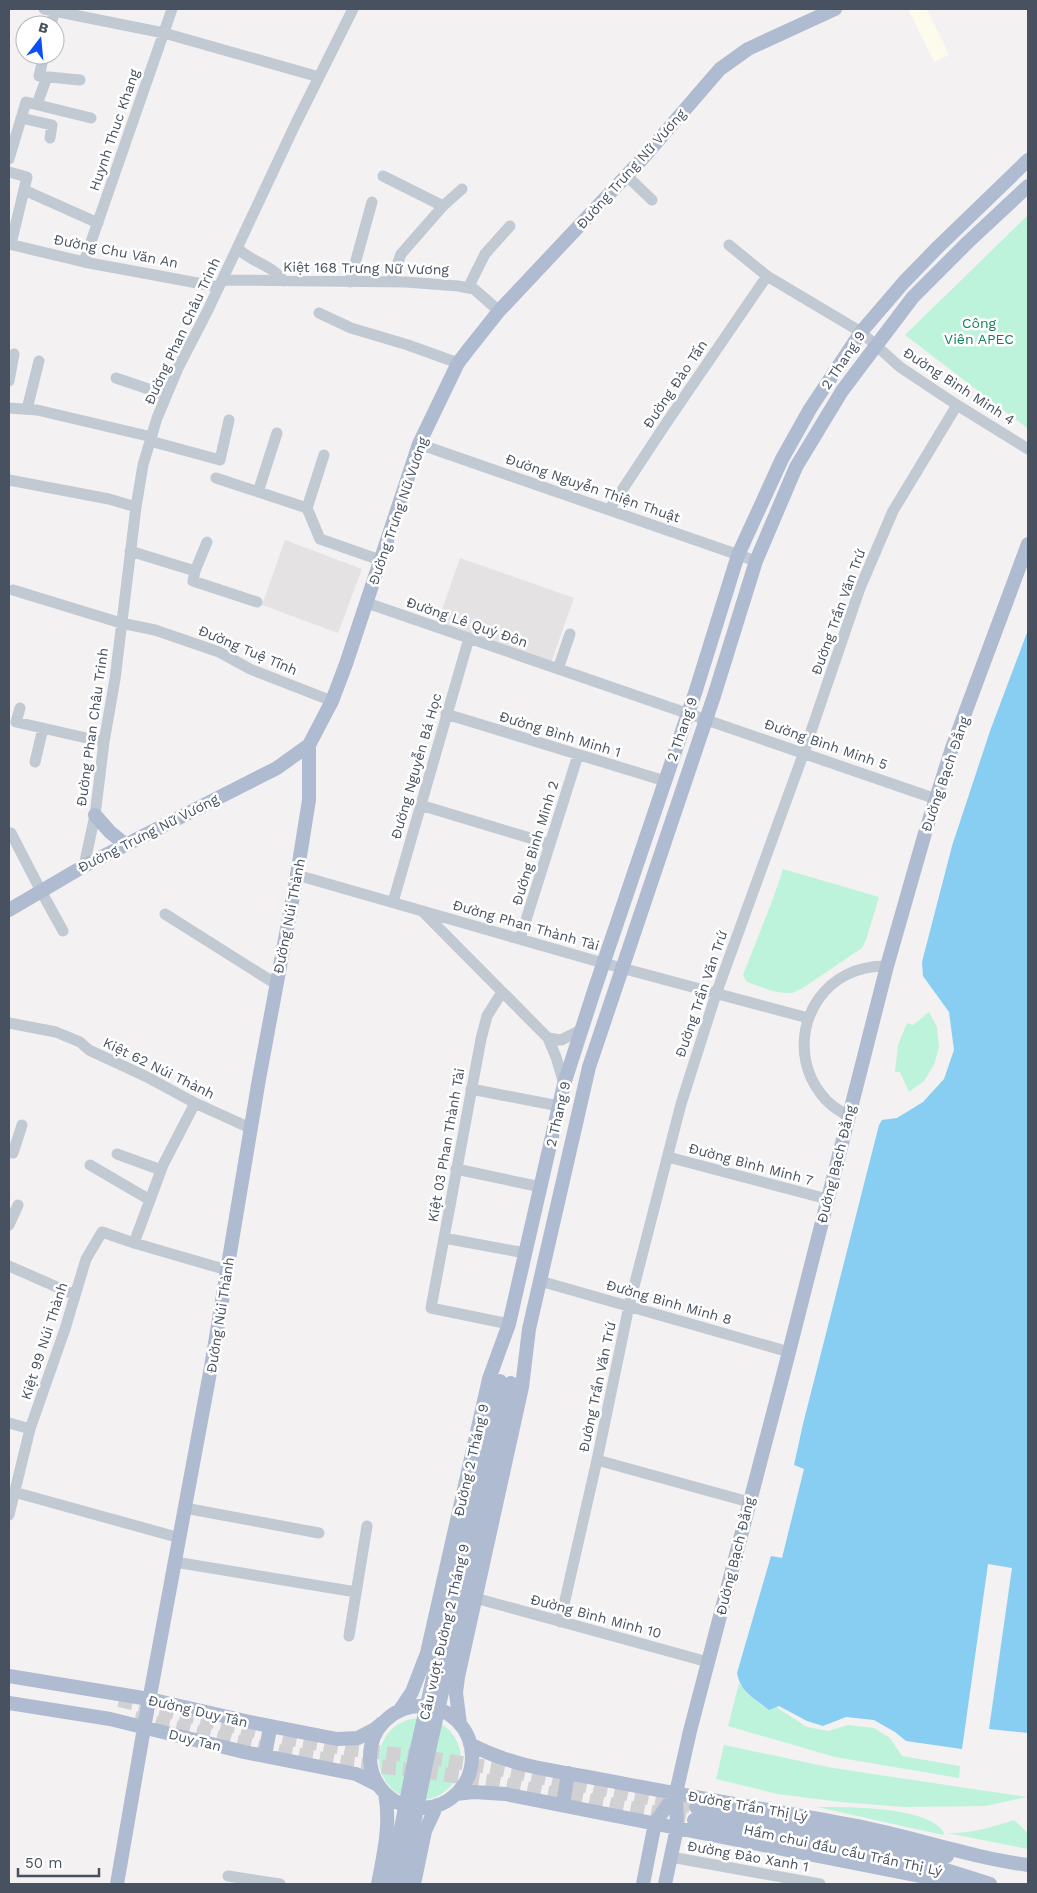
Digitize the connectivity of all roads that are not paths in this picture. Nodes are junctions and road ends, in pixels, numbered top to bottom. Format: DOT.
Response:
graph roads {
  1 [pos="51,9"];
  2 [pos="172,9"];
  3 [pos="353,9"];
  4 [pos="835,9"];
  5 [pos="79,12"];
  6 [pos="164,33"];
  7 [pos="42,65"];
  8 [pos="47,77"];
  9 [pos="319,77"];
  10 [pos="80,80"];
  11 [pos="37,104"];
  12 [pos="21,118"];
  13 [pos="91,118"];
  14 [pos="50,138"];
  15 [pos="9,159"];
  16 [pos="1028,160"];
  17 [pos="9,172"];
  18 [pos="383,176"];
  19 [pos="627,176"];
  20 [pos="1028,186"];
  21 [pos="462,189"];
  22 [pos="24,190"];
  23 [pos="652,200"];
  24 [pos="372,202"];
  25 [pos="443,206"];
  26 [pos="98,223"];
  27 [pos="510,226"];
  28 [pos="10,244"];
  29 [pos="729,244"];
  30 [pos="237,248"];
  31 [pos="84,262"];
  32 [pos="767,276"];
  33 [pos="284,281"];
  34 [pos="350,282"];
  35 [pos="391,282"];
  36 [pos="220,283"];
  37 [pos="468,288"];
  38 [pos="499,312"];
  39 [pos="319,313"];
  40 [pos="861,332"];
  41 [pos="875,346"];
  42 [pos="14,354"];
  43 [pos="39,361"];
  44 [pos="458,364"];
  45 [pos="116,378"];
  46 [pos="9,381"];
  47 [pos="166,395"];
  48 [pos="957,405"];
  49 [pos="9,408"];
  50 [pos="27,409"];
  51 [pos="229,420"];
  52 [pos="277,433"];
  53 [pos="151,439"];
  54 [pos="419,444"];
  55 [pos="1028,448"];
  56 [pos="324,455"];
  57 [pos="216,478"];
  58 [pos="9,480"];
  59 [pos="258,492"];
  60 [pos="136,507"];
  61 [pos="307,508"];
  62 [pos="610,510"];
  63 [pos="207,542"];
  64 [pos="1028,544"];
  65 [pos="130,551"];
  66 [pos="738,555"];
  67 [pos="380,560"];
  68 [pos="756,561"];
  69 [pos="195,571"];
  70 [pos="13,590"];
  71 [pos="257,602"];
  72 [pos="367,603"];
  73 [pos="121,623"];
  74 [pos="570,634"];
  75 [pos="469,638"];
  76 [pos="558,669"];
  77 [pos="332,702"];
  78 [pos="20,708"];
  79 [pos="688,713"];
  80 [pos="446,714"];
  81 [pos="706,719"];
  82 [pos="43,728"];
  83 [pos="104,742"];
  84 [pos="309,745"];
  85 [pos="804,752"];
  86 [pos="578,755"];
  87 [pos="35,762"];
  88 [pos="664,781"];
  89 [pos="936,799"];
  90 [pos="420,806"];
  91 [pos="95,814"];
  92 [pos="11,833"];
  93 [pos="550,844"];
  94 [pos="126,845"];
  95 [pos="84,866"];
  96 [pos="297,875"];
  97 [pos="40,891"];
  98 [pos="393,902"];
  99 [pos="9,910"];
  100 [pos="423,912"];
  101 [pos="165,914"];
  102 [pos="63,931"];
  103 [pos="520,940"];
  104 [pos="603,963"];
  105 [pos="887,966"];
  106 [pos="621,968"];
  107 [pos="276,984"];
  108 [pos="502,992"];
  109 [pos="716,994"];
  110 [pos="808,1018"];
  111 [pos="9,1023"];
  112 [pos="581,1030"];
  113 [pos="548,1038"];
  114 [pos="564,1084"];
  115 [pos="471,1089"];
  116 [pos="196,1103"];
  117 [pos="559,1106"];
  118 [pos="848,1116"];
  119 [pos="22,1124"];
  120 [pos="250,1128"];
  121 [pos="9,1152"];
  122 [pos="116,1154"];
  123 [pos="668,1157"];
  124 [pos="90,1165"];
  125 [pos="456,1169"];
  126 [pos="161,1170"];
  127 [pos="541,1187"];
  128 [pos="150,1200"];
  129 [pos="827,1200"];
  130 [pos="18,1205"];
  131 [pos="9,1225"];
  132 [pos="444,1238"];
  133 [pos="134,1243"];
  134 [pos="525,1253"];
  135 [pos="9,1266"];
  136 [pos="227,1270"];
  137 [pos="540,1281"];
  138 [pos="75,1295"];
  139 [pos="629,1306"];
  140 [pos="509,1324"];
  141 [pos="529,1329"];
  142 [pos="789,1352"];
  143 [pos="506,1382"];
  144 [pos="9,1424"];
  145 [pos="30,1429"];
  146 [pos="597,1460"];
  147 [pos="14,1492"];
  148 [pos="749,1502"];
  149 [pos="185,1508"];
  150 [pos="9,1515"];
  151 [pos="367,1526"];
  152 [pos="319,1533"];
  153 [pos="180,1538"];
  154 [pos="175,1562"];
  155 [pos="356,1592"];
  156 [pos="475,1598"];
  157 [pos="560,1622"];
  158 [pos="349,1636"];
  159 [pos="708,1662"];
  160 [pos="9,1676"];
  161 [pos="149,1699"];
  162 [pos="9,1703"];
  163 [pos="400,1710"];
  164 [pos="382,1723"];
  165 [pos="460,1724"];
  166 [pos="270,1727"];
  167 [pos="144,1728"];
  168 [pos="470,1744"];
  169 [pos="265,1756"];
  170 [pos="568,1773"];
  171 [pos="382,1789"];
  172 [pos="676,1793"];
  173 [pos="456,1794"];
  174 [pos="436,1805"];
  175 [pos="563,1805"];
  176 [pos="655,1823"];
  177 [pos="677,1828"];
  178 [pos="670,1857"];
  179 [pos="1002,1861"];
  180 [pos="1028,1865"];
  181 [pos="228,1876"];
  182 [pos="117,1884"];
  183 [pos="280,1884"];
  184 [pos="378,1884"];
  185 [pos="390,1884"];
  186 [pos="402,1884"];
  187 [pos="414,1884"];
  188 [pos="642,1884"];
  189 [pos="665,1884"];
  190 [pos="820,1884"];
  191 [pos="976,1884"];
  192 [pos="990,1884"];
  1 -- 5 [label="street"];
  2 -- 6 [label="street, Huynh Thuc Khang"];
  3 -- 9 [label="street, Đường Phan Châu Trinh"];
  4 -- 19 [label="main road, Đường Trưng Nữ Vương"];
  5 -- 6 [label="street"];
  6 -- 9 [label="street"];
  6 -- 26 [label="street, Huynh Thuc Khang"];
  7 -- 8 [label="street"];
  8 -- 10 [label="street"];
  8 -- 11 [label="street"];
  9 -- 30 [label="street, Đường Phan Châu Trinh"];
  11 -- 12 [label="street"];
  11 -- 13 [label="street"];
  12 -- 14 [label="street"];
  12 -- 15 [label="street"];
  16 -- 40 [label="main road, 2 Thang 9"];
  17 -- 22 [label="street"];
  18 -- 25 [label="street"];
  19 -- 23 [label="street"];
  19 -- 38 [label="main road, Đường Trưng Nữ Vương"];
  20 -- 41 [label="main road, 2 Thang 9"];
  21 -- 25 [label="street"];
  22 -- 26 [label="street"];
  22 -- 28 [label="street"];
  24 -- 34 [label="street"];
  25 -- 35 [label="street"];
  26 -- 31 [label="street, Huynh Thuc Khang"];
  27 -- 37 [label="street"];
  28 -- 31 [label="street, Đường Chu Văn An"];
  29 -- 32 [label="street, Đường Bình Minh 4"];
  30 -- 33 [label="street"];
  30 -- 36 [label="street, Đường Phan Châu Trinh"];
  31 -- 36 [label="street, Đường Chu Văn An"];
  32 -- 40 [label="street, Đường Bình Minh 4"];
  32 -- 62 [label="street, Đường Đào Tấn"];
  33 -- 34 [label="street, Kiệt 168 Trưng Nữ Vương"];
  33 -- 36 [label="street, Kiệt 168 Trưng Nữ Vương"];
  34 -- 35 [label="street, Kiệt 168 Trưng Nữ Vương"];
  35 -- 37 [label="street, Kiệt 168 Trưng Nữ Vương"];
  36 -- 47 [label="street, Đường Phan Châu Trinh"];
  37 -- 38 [label="street, Kiệt 168 Trưng Nữ Vương"];
  38 -- 44 [label="main road, Đường Trưng Nữ Vương"];
  39 -- 44 [label="street"];
  40 -- 41 [label="street, Đường Bình Minh 4"];
  40 -- 66 [label="main road, 2 Thang 9"];
  41 -- 48 [label="street, Đường Bình Minh 4"];
  41 -- 68 [label="main road, 2 Thang 9"];
  42 -- 46 [label="street"];
  43 -- 50 [label="street"];
  44 -- 54 [label="main road, Đường Trưng Nữ Vương"];
  45 -- 47 [label="street"];
  47 -- 53 [label="street, Đường Phan Châu Trinh"];
  48 -- 55 [label="street, Đường Bình Minh 4"];
  48 -- 85 [label="street, Đường Trần Văn Trứ"];
  49 -- 50 [label="street"];
  50 -- 53 [label="street"];
  51 -- 53 [label="street"];
  52 -- 59 [label="street"];
  53 -- 60 [label="street, Đường Phan Châu Trinh"];
  54 -- 62 [label="street, Đường Nguyễn Thiện Thuật"];
  54 -- 67 [label="main road, Đường Trưng Nữ Vương"];
  56 -- 61 [label="street"];
  57 -- 59 [label="street"];
  58 -- 60 [label="street"];
  59 -- 61 [label="street"];
  60 -- 65 [label="street, Đường Phan Châu Trinh"];
  61 -- 67 [label="street"];
  62 -- 66 [label="street, Đường Nguyễn Thiện Thuật"];
  63 -- 69 [label="street"];
  64 -- 89 [label="main road, Đường Bạch Đằng"];
  65 -- 69 [label="street"];
  65 -- 73 [label="street, Đường Phan Châu Trinh"];
  66 -- 68 [label="street, Đường Nguyễn Thiện Thuật"];
  66 -- 79 [label="main road, 2 Thang 9"];
  67 -- 72 [label="main road, Đường Trưng Nữ Vương"];
  68 -- 81 [label="main road, 2 Thang 9"];
  69 -- 71 [label="street"];
  70 -- 73 [label="street, Đường Tuệ Tĩnh"];
  72 -- 75 [label="street, Đường Lê Quý Đôn"];
  72 -- 77 [label="main road, Đường Trưng Nữ Vương"];
  73 -- 77 [label="street, Đường Tuệ Tĩnh"];
  73 -- 83 [label="street, Đường Phan Châu Trinh"];
  74 -- 76 [label="street"];
  75 -- 76 [label="street, Đường Lê Quý Đôn"];
  75 -- 80 [label="street, Đường Nguyễn Bá Học"];
  76 -- 79 [label="street, Đường Lê Quý Đôn"];
  77 -- 84 [label="main road, Đường Trưng Nữ Vương"];
  78 -- 82 [label="street"];
  79 -- 81 [label="street, Đường Lê Quý Đôn"];
  79 -- 88 [label="main road, 2 Thang 9"];
  80 -- 86 [label="street, Đường Bình Minh 1"];
  80 -- 90 [label="street, Đường Nguyễn Bá Học"];
  81 -- 85 [label="street, Đường Bình Minh 5"];
  81 -- 106 [label="main road, 2 Thang 9"];
  82 -- 83 [label="street"];
  82 -- 87 [label="street"];
  83 -- 91 [label="street, Đường Phan Châu Trinh"];
  84 -- 94 [label="main road, Đường Trưng Nữ Vương"];
  84 -- 96 [label="main road, Đường Núi Thành"];
  85 -- 89 [label="street, Đường Bình Minh 5"];
  85 -- 109 [label="street, Đường Trần Văn Trứ"];
  86 -- 88 [label="street, Đường Bình Minh 1"];
  86 -- 93 [label="street, Đường Bình Minh 2"];
  88 -- 104 [label="main road, 2 Thang 9"];
  89 -- 105 [label="main road, Đường Bạch Đằng"];
  90 -- 93 [label="street"];
  90 -- 98 [label="street, Đường Nguyễn Bá Học"];
  91 -- 94 [label="main road"];
  91 -- 95 [label="street, Đường Phan Châu Trinh"];
  92 -- 97 [label="street"];
  93 -- 103 [label="street, Đường Bình Minh 2"];
  94 -- 95 [label="main road, Đường Trưng Nữ Vương"];
  95 -- 97 [label="main road, Đường Trưng Nữ Vương"];
  96 -- 98 [label="street, Đường Phan Thành Tài"];
  96 -- 107 [label="main road, Đường Núi Thành"];
  97 -- 99 [label="main road, Đường Trưng Nữ Vương"];
  97 -- 102 [label="street"];
  98 -- 100 [label="street, Đường Phan Thành Tài"];
  100 -- 103 [label="street, Đường Phan Thành Tài"];
  100 -- 108 [label="street, Đường Phan Thành Tài"];
  101 -- 107 [label="street"];
  103 -- 104 [label="street, Đường Phan Thành Tài"];
  104 -- 106 [label="street, Đường Phan Thành Tài"];
  104 -- 112 [label="main road, 2 Thang 9"];
  105 -- 110 [label="street"];
  105 -- 118 [label="main road, Đường Bạch Đằng"];
  106 -- 109 [label="street, Đường Phan Thành Tài"];
  106 -- 137 [label="main road, 2 Thang 9"];
  107 -- 120 [label="main road, Đường Núi Thành"];
  108 -- 113 [label="street, Đường Phan Thành Tài"];
  108 -- 115 [label="street, Kiệt 03 Phan Thành Tài"];
  109 -- 110 [label="street, Đường Phan Thành Tài"];
  109 -- 123 [label="street, Đường Trần Văn Trứ"];
  110 -- 118 [label="street"];
  111 -- 116 [label="street, Kiệt 62 Núi Thành"];
  112 -- 113 [label="street"];
  112 -- 114 [label="main road, 2 Thang 9"];
  113 -- 114 [label="street, Đường Phan Thành Tài"];
  114 -- 117 [label="main road, 2 Thang 9"];
  115 -- 117 [label="street"];
  115 -- 125 [label="street, Kiệt 03 Phan Thành Tài"];
  116 -- 120 [label="street, Kiệt 62 Núi Thành"];
  116 -- 126 [label="street"];
  117 -- 127 [label="main road, 2 Thang 9"];
  118 -- 129 [label="main road, Đường Bạch Đằng"];
  119 -- 121 [label="street"];
  120 -- 136 [label="main road, Đường Núi Thành"];
  122 -- 126 [label="street"];
  123 -- 129 [label="street, Đường Bình Minh 7"];
  123 -- 139 [label="street, Đường Trần Văn Trứ"];
  124 -- 128 [label="street"];
  125 -- 127 [label="street"];
  125 -- 132 [label="street, Kiệt 03 Phan Thành Tài"];
  126 -- 128 [label="street"];
  127 -- 134 [label="main road, 2 Thang 9"];
  128 -- 133 [label="street"];
  129 -- 142 [label="main road, Đường Bạch Đằng"];
  130 -- 131 [label="street"];
  132 -- 134 [label="street"];
  132 -- 140 [label="street, Kiệt 03 Phan Thành Tài"];
  133 -- 136 [label="street"];
  133 -- 138 [label="street, Kiệt 99 Núi Thành"];
  134 -- 140 [label="main road, 2 Thang 9"];
  135 -- 138 [label="street"];
  136 -- 149 [label="main road, Đường Núi Thành"];
  137 -- 139 [label="street, Đường Bình Minh 8"];
  137 -- 141 [label="main road, 2 Thang 9"];
  138 -- 145 [label="street, Kiệt 99 Núi Thành"];
  139 -- 142 [label="street, Đường Bình Minh 8"];
  139 -- 146 [label="street, Đường Trần Văn Trứ"];
  140 -- 143 [label="main road, 2 Thang 9"];
  140 -- 163 [label="main road, Đường 2 Tháng 9"];
  141 -- 143 [label="main road, 2 Thang 9"];
  141 -- 156 [label="main road"];
  142 -- 148 [label="main road, Đường Bạch Đằng"];
  143 -- 185 [label="main road, Cầu vượt Đường 2 Tháng 9, bridge"];
  143 -- 186 [label="main road, Cầu vượt Đường 2 Tháng 9, bridge"];
  144 -- 145 [label="street"];
  145 -- 147 [label="street, Kiệt 99 Núi Thành"];
  146 -- 148 [label="street"];
  146 -- 157 [label="street, Đường Trần Văn Trứ"];
  147 -- 150 [label="street, Kiệt 99 Núi Thành"];
  147 -- 153 [label="street"];
  148 -- 159 [label="main road, Đường Bạch Đằng"];
  149 -- 152 [label="street"];
  149 -- 153 [label="main road, Đường Núi Thành"];
  151 -- 155 [label="street"];
  153 -- 154 [label="main road, Đường Núi Thành"];
  154 -- 155 [label="street"];
  154 -- 161 [label="main road, Đường Núi Thành"];
  155 -- 158 [label="street"];
  156 -- 157 [label="street, Đường Bình Minh 10"];
  156 -- 165 [label="main road"];
  157 -- 159 [label="street, Đường Bình Minh 10"];
  159 -- 172 [label="main road, Đường Bạch Đằng"];
  160 -- 161 [label="main road, Đường Duy Tân"];
  161 -- 166 [label="main road, Đường Duy Tân"];
  161 -- 167 [label="main road, Đường Núi Thành"];
  162 -- 167 [label="main road, Duy Tan"];
  163 -- 164 [label="main road"];
  163 -- 165 [label="main road"];
  164 -- 166 [label="main road, Đường Duy Tân"];
  164 -- 171 [label="main road"];
  165 -- 168 [label="main road"];
  166 -- 169 [label="main road"];
  167 -- 169 [label="main road, Duy Tan"];
  167 -- 182 [label="main road, Đường Núi Thành"];
  168 -- 170 [label="main road, Đường Trần Thị Lý"];
  168 -- 173 [label="main road"];
  169 -- 171 [label="main road, Duy Tan"];
  170 -- 172 [label="main road, Đường Trần Thị Lý"];
  170 -- 175 [label="main road"];
  171 -- 174 [label="main road"];
  171 -- 184 [label="main road"];
  172 -- 176 [label="main road"];
  172 -- 177 [label="main road"];
  172 -- 179 [label="main road, Đường Trần Thị Lý"];
  173 -- 174 [label="main road"];
  173 -- 175 [label="main road"];
  174 -- 187 [label="main road"];
  175 -- 176 [label="main road"];
  176 -- 177 [label="main road"];
  176 -- 188 [label="main road"];
  177 -- 178 [label="main road"];
  177 -- 191 [label="main road"];
  178 -- 189 [label="main road"];
  178 -- 190 [label="street, Đường Đảo Xanh 1"];
  179 -- 180 [label="main road, Đường Trần Thị Lý"];
  179 -- 192 [label="main road, Hầm chui đầu cầu Trần Thị Lý"];
  181 -- 183 [label="street"];
}
